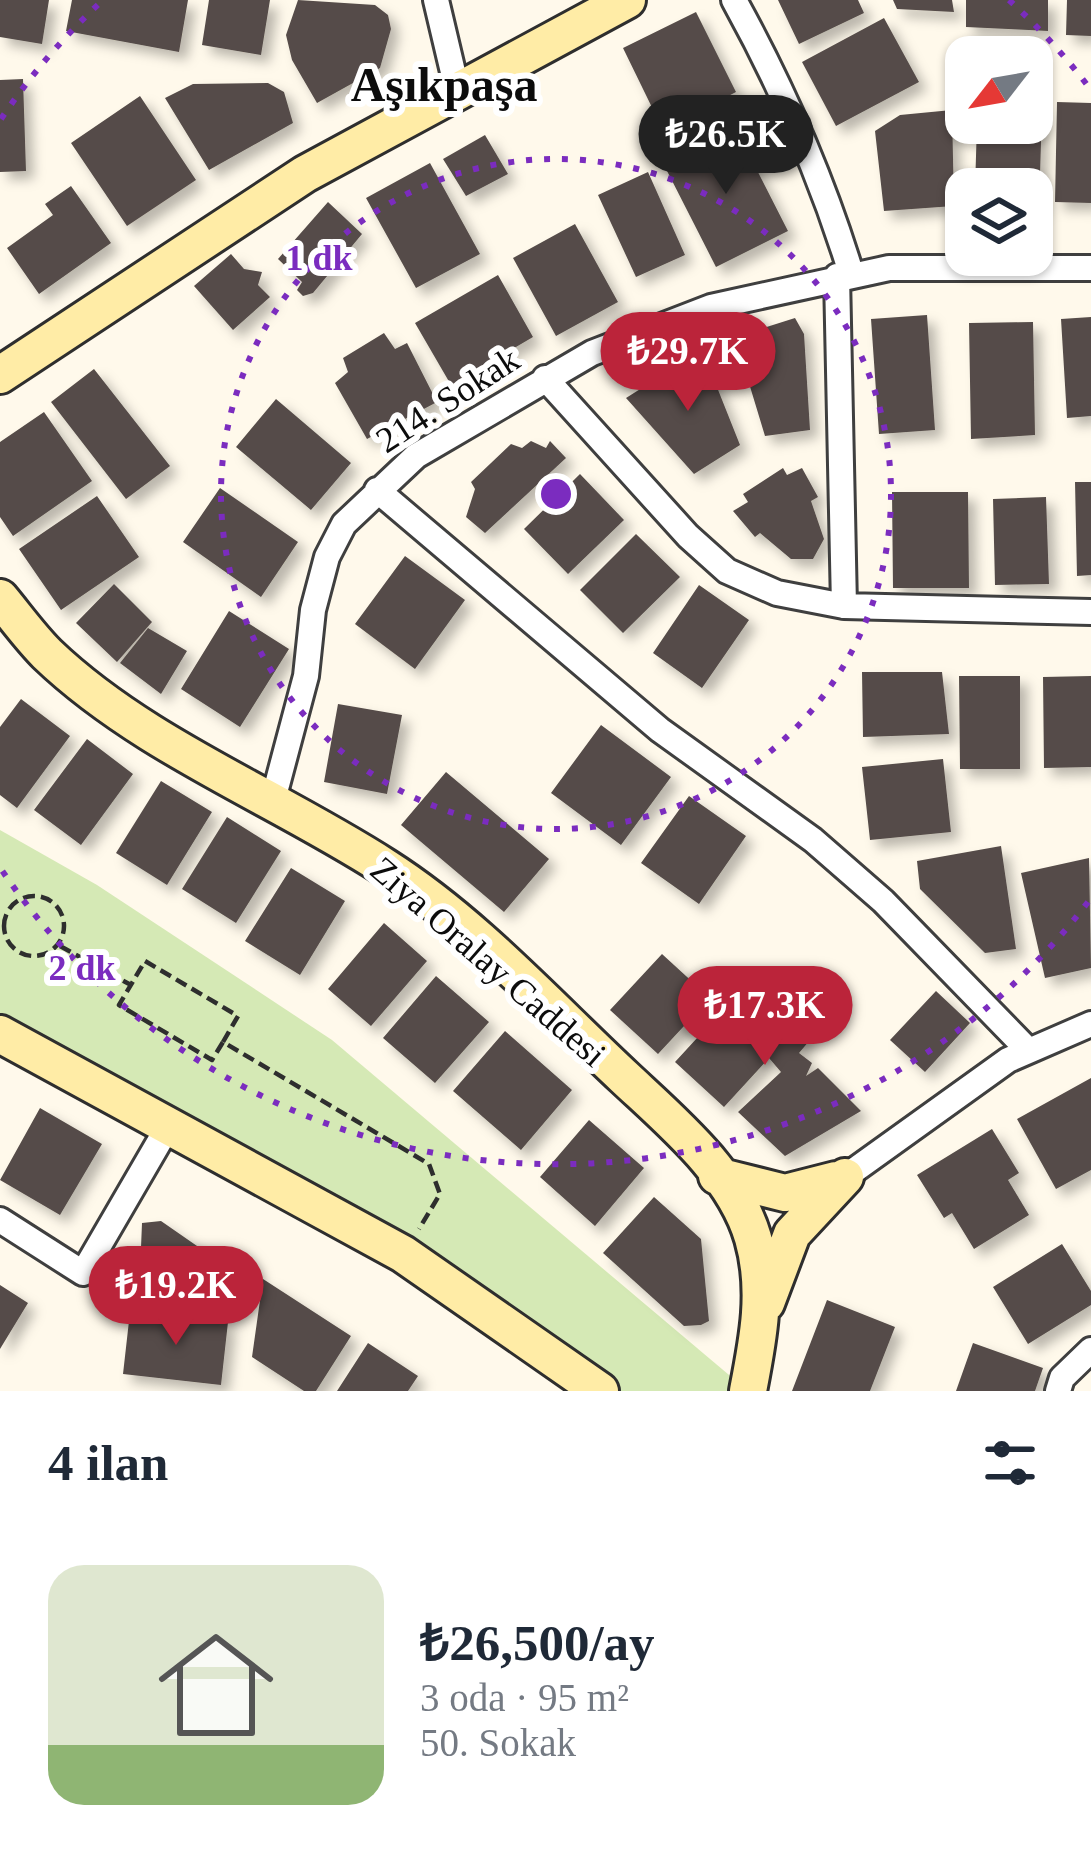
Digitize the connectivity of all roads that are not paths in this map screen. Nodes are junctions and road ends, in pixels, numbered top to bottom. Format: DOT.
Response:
graph roads {
  1 [pos="436,0"];
  2 [pos="627,0"];
  3 [pos="734,0"];
  4 [pos="457,89"];
  5 [pos="1091,268"];
  6 [pos="844,274"];
  7 [pos="0,375"];
  8 [pos="544,378"];
  9 [pos="377,490"];
  10 [pos="0,598"];
  11 [pos="844,606"];
  12 [pos="1091,612"];
  13 [pos="273,800"];
  14 [pos="1091,1024"];
  15 [pos="0,1034"];
  16 [pos="1028,1050"];
  17 [pos="169,1125"];
  18 [pos="717,1176"];
  19 [pos="845,1177"];
  20 [pos="0,1220"];
  21 [pos="762,1313"];
  22 [pos="1091,1350"];
  23 [pos="600,1391"];
  24 [pos="748,1391"];
  25 [pos="1058,1391"];
  1 -- 4 [label="street"];
  2 -- 4 [label="street"];
  3 -- 6 [label="street"];
  4 -- 7 [label="street"];
  5 -- 6 [label="street, 214. Sokak"];
  6 -- 8 [label="street, 214. Sokak"];
  6 -- 11 [label="street"];
  8 -- 9 [label="street, 214. Sokak"];
  8 -- 11 [label="street"];
  9 -- 13 [label="street, 214. Sokak"];
  9 -- 16 [label="street"];
  10 -- 13 [label="street, Ziya Oralay Caddesi"];
  11 -- 12 [label="street"];
  13 -- 18 [label="street, Ziya Oralay Caddesi"];
  14 -- 16 [label="street"];
  15 -- 17 [label="street"];
  16 -- 19 [label="street"];
  17 -- 20 [label="street"];
  17 -- 23 [label="street"];
  18 -- 19 [label="street"];
  18 -- 21 [label="street, Ziya Oralay Caddesi"];
  19 -- 21 [label="street"];
  21 -- 24 [label="street, Ziya Oralay Caddesi"];
  22 -- 25 [label="street"];
}
